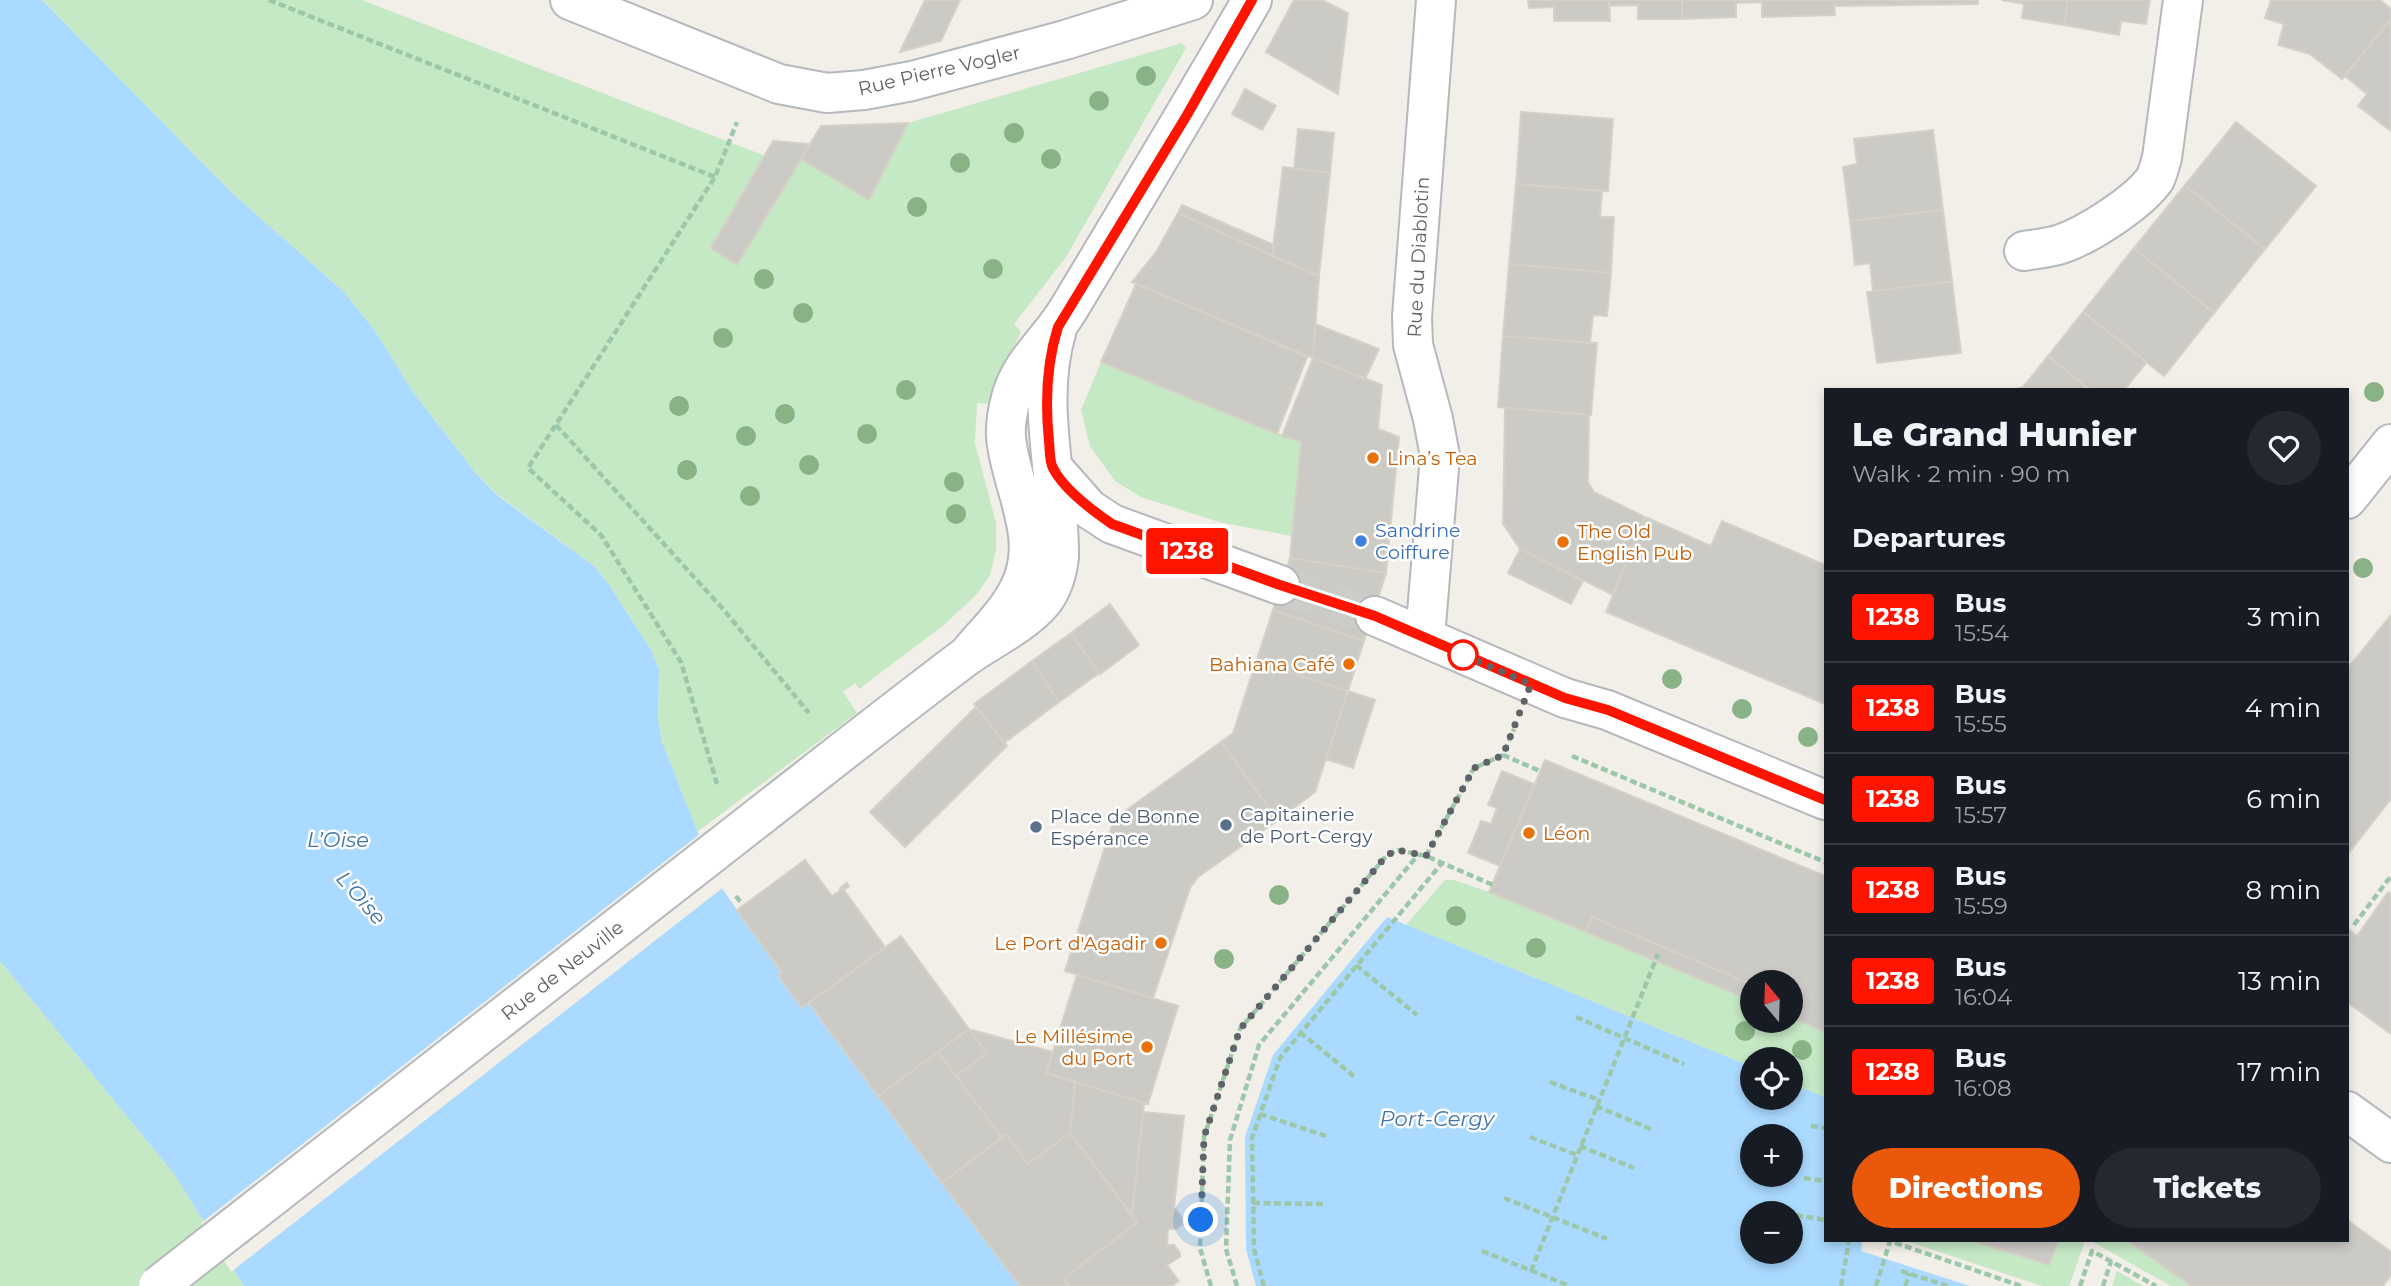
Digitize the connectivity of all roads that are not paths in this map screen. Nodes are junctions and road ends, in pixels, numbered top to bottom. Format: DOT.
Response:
graph roads {
  1 [pos="570,0"];
  2 [pos="1193,0"];
  3 [pos="1252,0"];
  4 [pos="1436,0"];
  5 [pos="2183,0"];
  6 [pos="2024,251"];
  7 [pos="1058,327"];
  8 [pos="2391,444"];
  9 [pos="1052,467"];
  10 [pos="2349,496"];
  11 [pos="1280,585"];
  12 [pos="1375,616"];
  13 [pos="1425,637"];
  14 [pos="967,656"];
  15 [pos="1824,800"];
  16 [pos="2349,1112"];
  17 [pos="2391,1143"];
  18 [pos="158,1286"];
  1 -- 2 [label="street, Rue Pierre Vogler"];
  3 -- 7 [label="street, Rue de Neuville"];
  4 -- 13 [label="street, Rue du Diablotin"];
  5 -- 6 [label="street"];
  7 -- 9 [label="street, Rue de Neuville"];
  7 -- 14 [label="street, Rue de Neuville"];
  8 -- 10 [label="street"];
  9 -- 11 [label="street"];
  9 -- 14 [label="street, Rue de Neuville"];
  12 -- 13 [label="street"];
  13 -- 15 [label="street"];
  14 -- 18 [label="street, Rue de Neuville, bridge"];
  16 -- 17 [label="street"];
}
